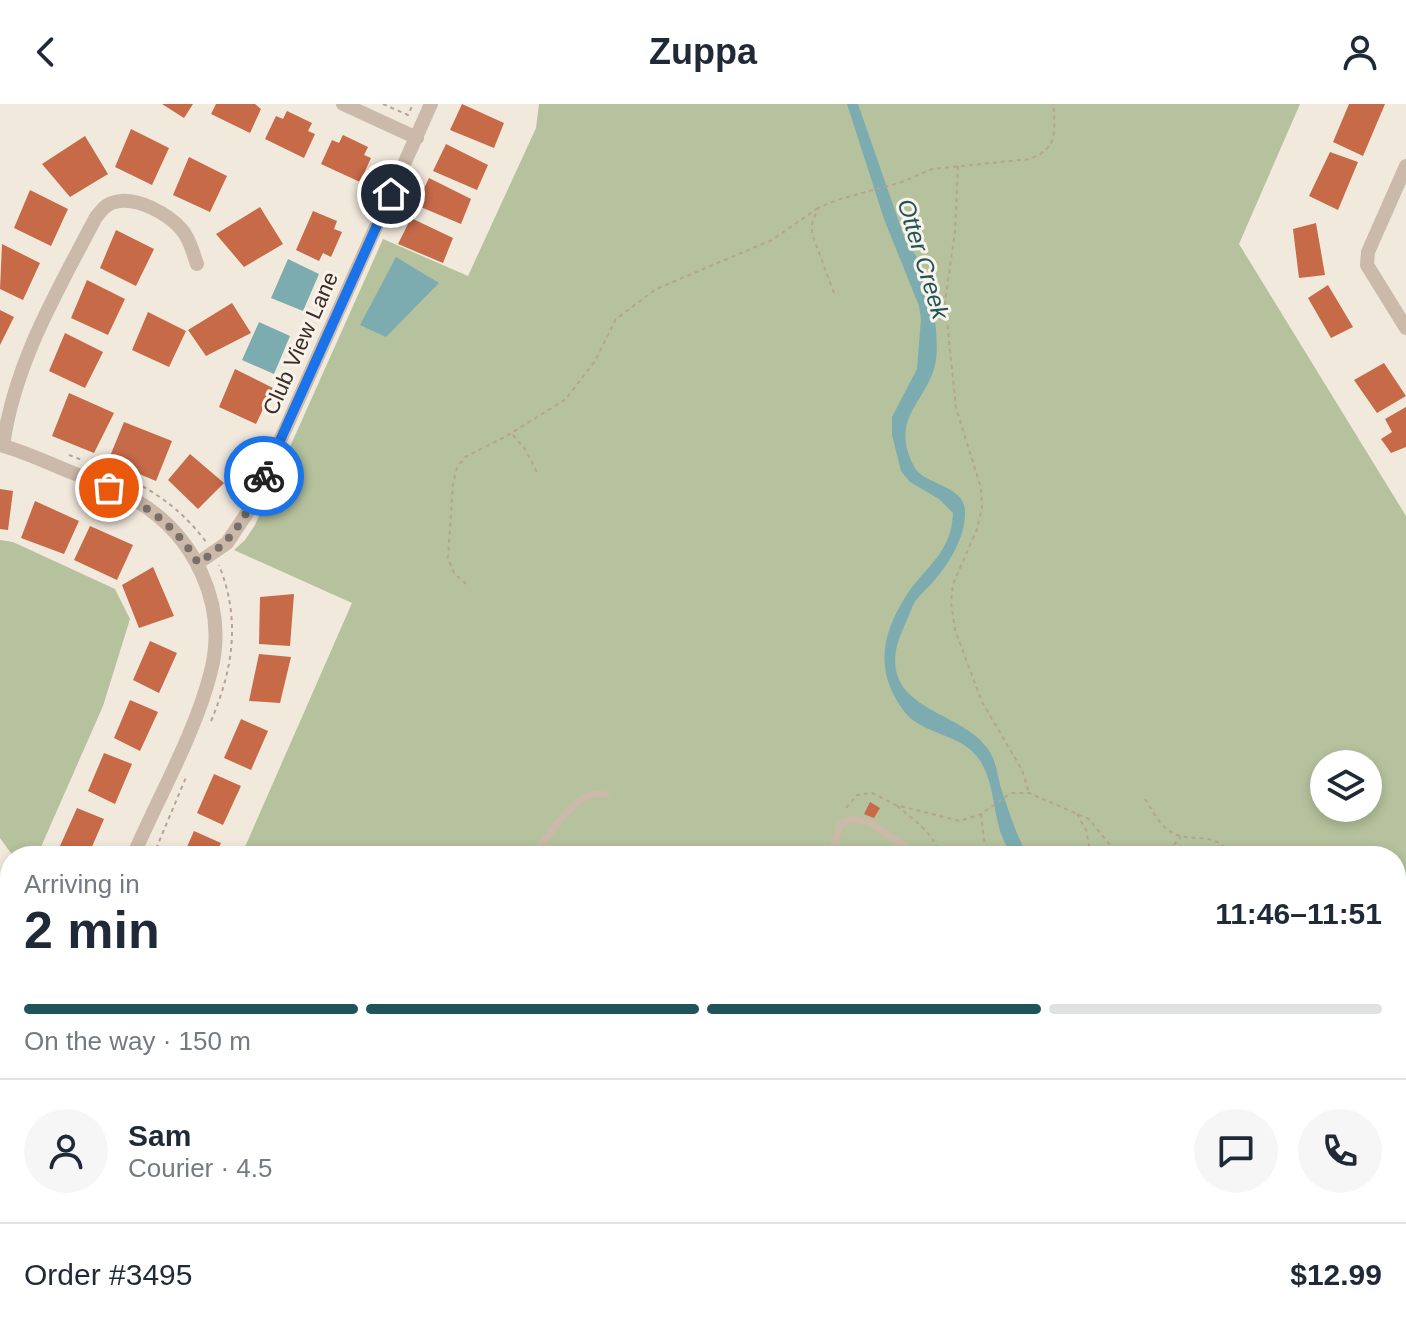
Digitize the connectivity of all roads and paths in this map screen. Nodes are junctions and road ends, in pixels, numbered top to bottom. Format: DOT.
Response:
graph roads {
  1 [pos="343,104"];
  2 [pos="383,104"];
  3 [pos="413,104"];
  4 [pos="431,104"];
  5 [pos="1054,104"];
  6 [pos="417,138"];
  7 [pos="958,166"];
  8 [pos="1406,166"];
  9 [pos="818,208"];
  10 [pos="197,264"];
  11 [pos="834,293"];
  12 [pos="1406,328"];
  13 [pos="512,433"];
  14 [pos="2,446"];
  15 [pos="64,453"];
  16 [pos="93,465"];
  17 [pos="538,474"];
  18 [pos="122,477"];
  19 [pos="213,554"];
  20 [pos="198,563"];
  21 [pos="466,584"];
  22 [pos="206,732"];
  23 [pos="189,770"];
  24 [pos="1029,793"];
  25 [pos="606,795"];
  26 [pos="1145,799"];
  27 [pos="896,805"];
  28 [pos="1077,813"];
  29 [pos="981,814"];
  30 [pos="844,821"];
  31 [pos="1182,836"];
  32 [pos="138,846"];
  33 [pos="157,846"];
  34 [pos="542,846"];
  35 [pos="833,846"];
  36 [pos="904,846"];
  37 [pos="938,846"];
  38 [pos="985,846"];
  39 [pos="1089,846"];
  40 [pos="1112,846"];
  41 [pos="1173,846"];
  42 [pos="1224,846"];
  1 -- 6 [label="street"];
  2 -- 3 [label="path"];
  4 -- 6 [label="street, Club View Lane"];
  5 -- 7 [label="path"];
  6 -- 19 [label="street, Club View Lane"];
  7 -- 9 [label="path"];
  7 -- 24 [label="path"];
  8 -- 12 [label="street"];
  9 -- 11 [label="path"];
  9 -- 13 [label="path"];
  10 -- 14 [label="street"];
  13 -- 17 [label="path"];
  13 -- 21 [label="path"];
  14 -- 20 [label="street"];
  15 -- 16 [label="path"];
  18 -- 19 [label="path"];
  19 -- 20 [label="street, Club View Lane"];
  19 -- 22 [label="path"];
  20 -- 32 [label="street"];
  23 -- 33 [label="path"];
  24 -- 28 [label="path"];
  24 -- 29 [label="path"];
  25 -- 34 [label="lane"];
  26 -- 31 [label="path"];
  27 -- 29 [label="path"];
  27 -- 30 [label="path"];
  27 -- 37 [label="path"];
  28 -- 39 [label="path"];
  28 -- 40 [label="path"];
  29 -- 38 [label="path"];
  30 -- 35 [label="lane"];
  30 -- 36 [label="lane"];
  31 -- 41 [label="path"];
  31 -- 42 [label="path"];
}
